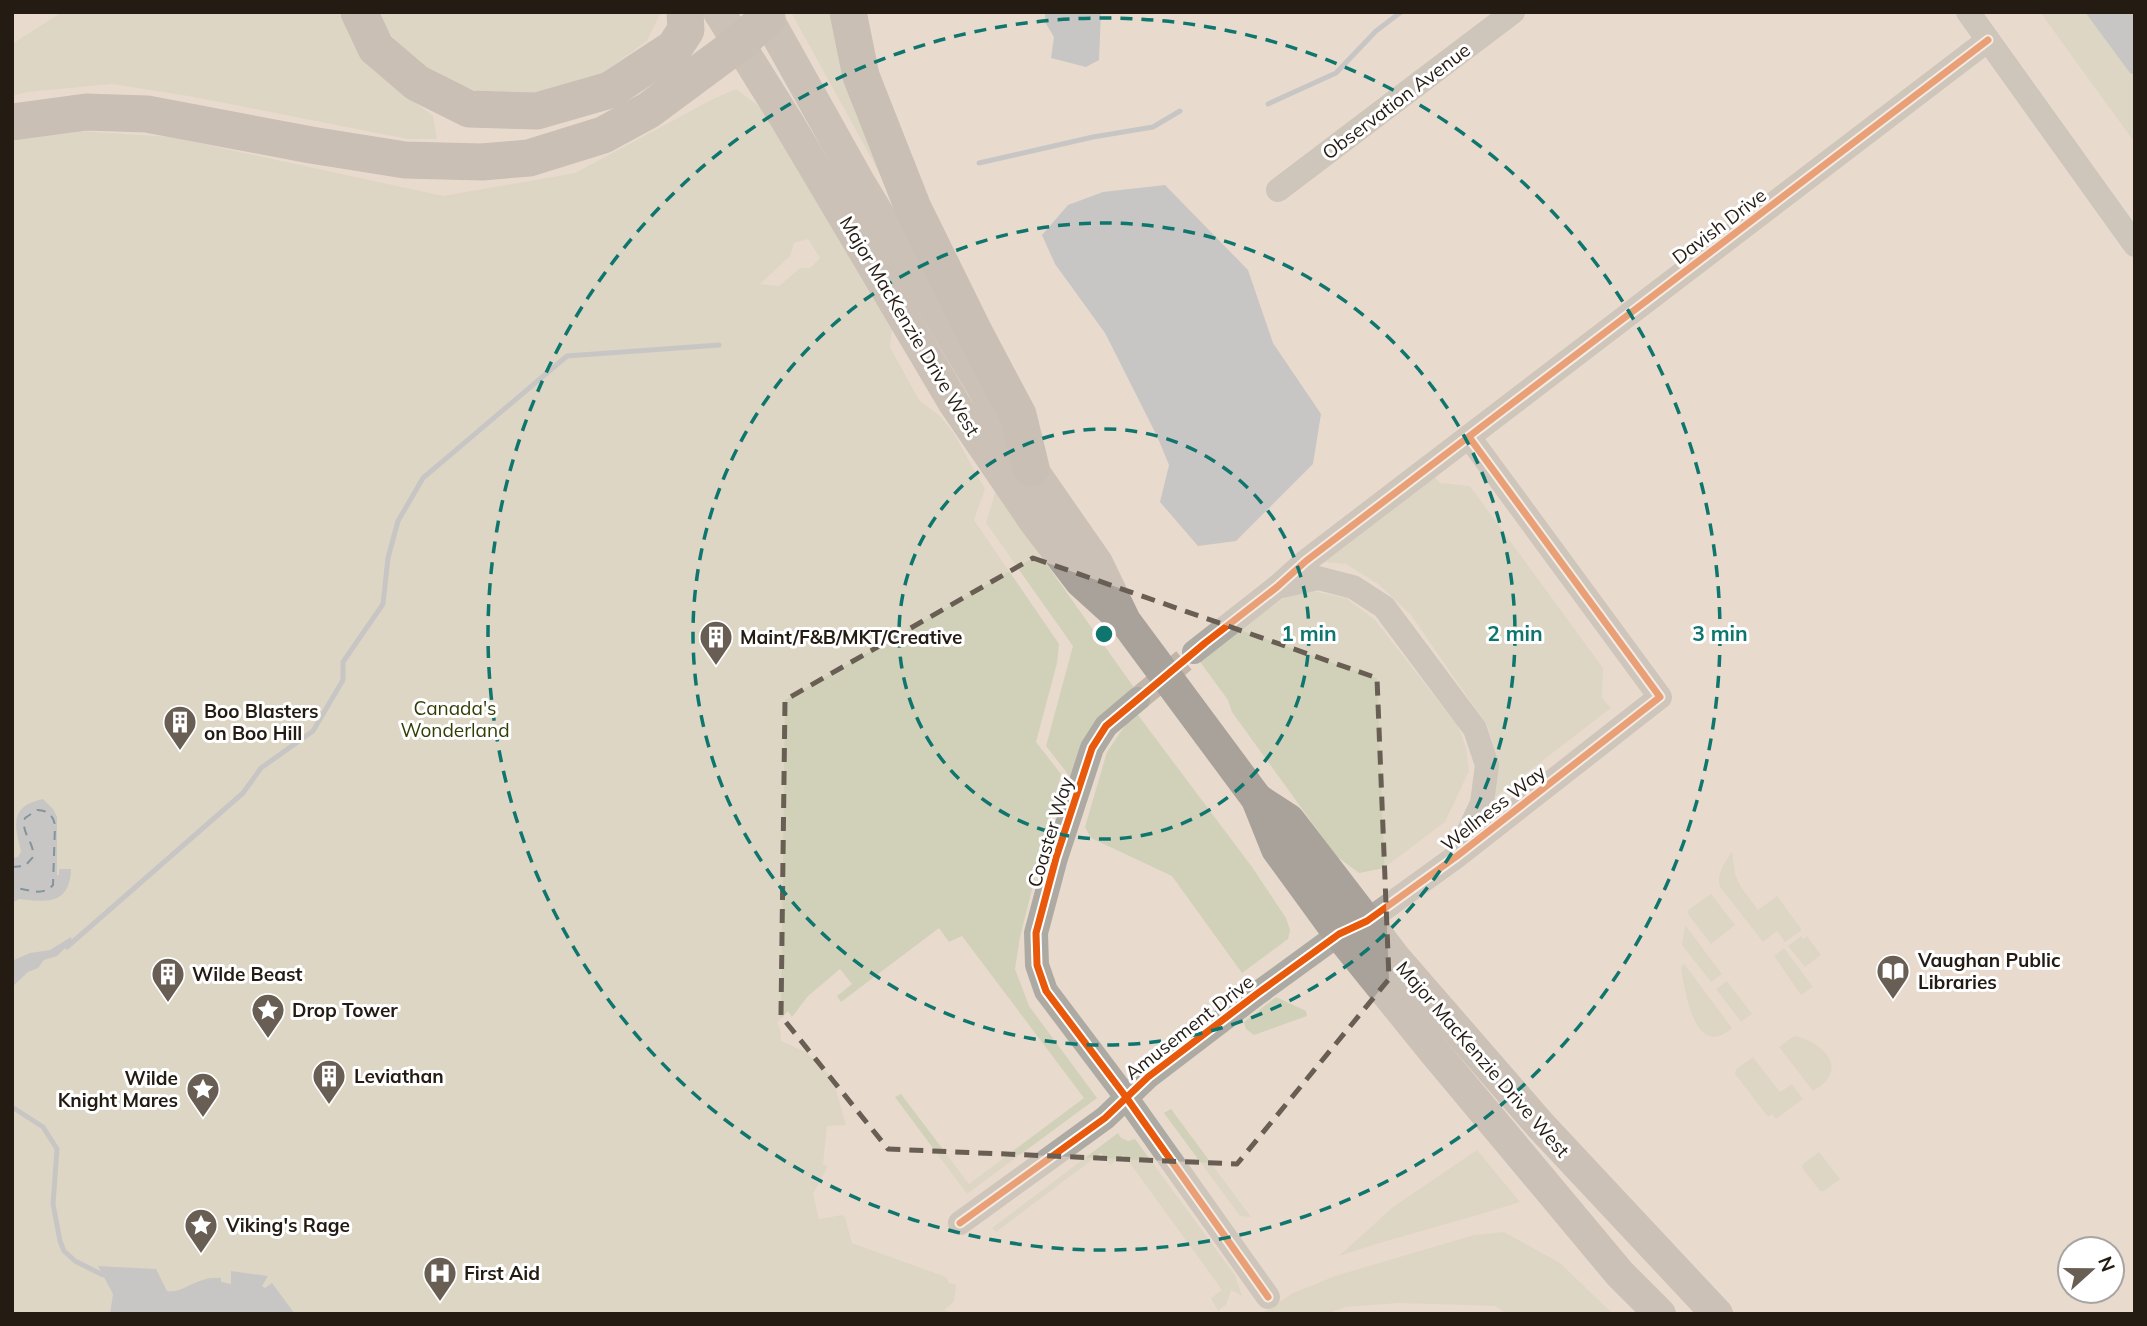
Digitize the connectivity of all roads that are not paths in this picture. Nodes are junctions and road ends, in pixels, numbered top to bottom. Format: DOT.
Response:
graph roads {
  1 [pos="359,12"];
  2 [pos="685,12"];
  3 [pos="719,12"];
  4 [pos="849,12"];
  5 [pos="1513,12"];
  6 [pos="1968,12"];
  7 [pos="766,15"];
  8 [pos="1988,40"];
  9 [pos="738,44"];
  10 [pos="12,122"];
  11 [pos="1278,190"];
  12 [pos="2135,245"];
  13 [pos="1469,437"];
  14 [pos="1031,468"];
  15 [pos="1277,587"];
  16 [pos="1125,621"];
  17 [pos="1194,652"];
  18 [pos="1138,699"];
  19 [pos="1457,856"];
  20 [pos="1353,928"];
  21 [pos="1126,1097"];
  22 [pos="960,1223"];
  23 [pos="1268,1297"];
  24 [pos="1660,1314"];
  25 [pos="1717,1314"];
  1 -- 2 [label="highway"];
  3 -- 9 [label="main road, Major MacKenzie Drive West"];
  4 -- 14 [label="highway"];
  5 -- 11 [label="street, Observation Avenue"];
  6 -- 8 [label="street"];
  7 -- 9 [label="highway"];
  7 -- 14 [label="main road, Major MacKenzie Drive West"];
  8 -- 12 [label="street"];
  8 -- 13 [label="street, Davish Drive"];
  9 -- 10 [label="highway"];
  9 -- 16 [label="main road, Major MacKenzie Drive West"];
  13 -- 15 [label="street, Davish Drive"];
  13 -- 19 [label="street, Wellness Way"];
  14 -- 16 [label="main road, Major MacKenzie Drive West"];
  15 -- 17 [label="street"];
  15 -- 19 [label="street"];
  16 -- 20 [label="main road, Major MacKenzie Drive West"];
  18 -- 21 [label="street, Coaster Way"];
  19 -- 20 [label="street, Wellness Way"];
  20 -- 21 [label="street, Amusement Drive"];
  20 -- 24 [label="main road, Major MacKenzie Drive West"];
  20 -- 25 [label="main road, Major MacKenzie Drive West"];
  21 -- 22 [label="street, Amusement Drive"];
  21 -- 23 [label="street, Coaster Way"];
}
